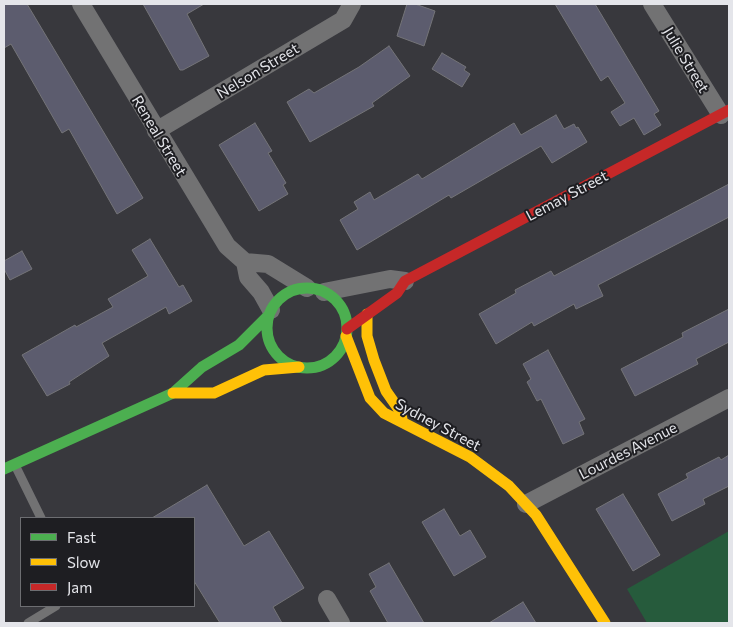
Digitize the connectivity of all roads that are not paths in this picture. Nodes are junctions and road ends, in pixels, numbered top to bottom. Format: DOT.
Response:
graph roads {
  1 [pos="80,4"];
  2 [pos="352,4"];
  3 [pos="652,4"];
  4 [pos="725,113"];
  5 [pos="156,131"];
  6 [pos="245,262"];
  7 [pos="405,281"];
  8 [pos="316,290"];
  9 [pos="270,313"];
  10 [pos="367,314"];
  11 [pos="347,333"];
  12 [pos="298,366"];
  13 [pos="173,393"];
  14 [pos="729,398"];
  15 [pos="403,424"];
  16 [pos="9,466"];
  17 [pos="526,504"];
  18 [pos="40,517"];
  19 [pos="327,599"];
  20 [pos="54,607"];
  21 [pos="28,623"];
  22 [pos="341,623"];
  23 [pos="605,623"];
  1 -- 5 [label="street, Reneal Street"];
  2 -- 5 [label="street, Nelson Street"];
  3 -- 4 [label="street, Julie Street"];
  4 -- 7 [label="street, Lemay Street"];
  5 -- 6 [label="street, Reneal Street"];
  6 -- 8 [label="street"];
  6 -- 9 [label="street, Reneal Street"];
  7 -- 8 [label="street, Lemay Street"];
  7 -- 10 [label="street, Lemay Street"];
  8 -- 9 [label="street"];
  8 -- 11 [label="street"];
  9 -- 12 [label="street"];
  9 -- 13 [label="street"];
  10 -- 11 [label="street, Lemay Street"];
  10 -- 15 [label="street"];
  11 -- 12 [label="street"];
  11 -- 15 [label="street, Sydney Street"];
  12 -- 13 [label="street"];
  13 -- 16 [label="street"];
  14 -- 17 [label="street, Lourdes Avenue"];
  15 -- 17 [label="street, Sydney Street"];
  16 -- 18 [label="lane"];
  17 -- 23 [label="street, Sydney Street"];
  19 -- 22 [label="street"];
  20 -- 21 [label="lane"];
}
